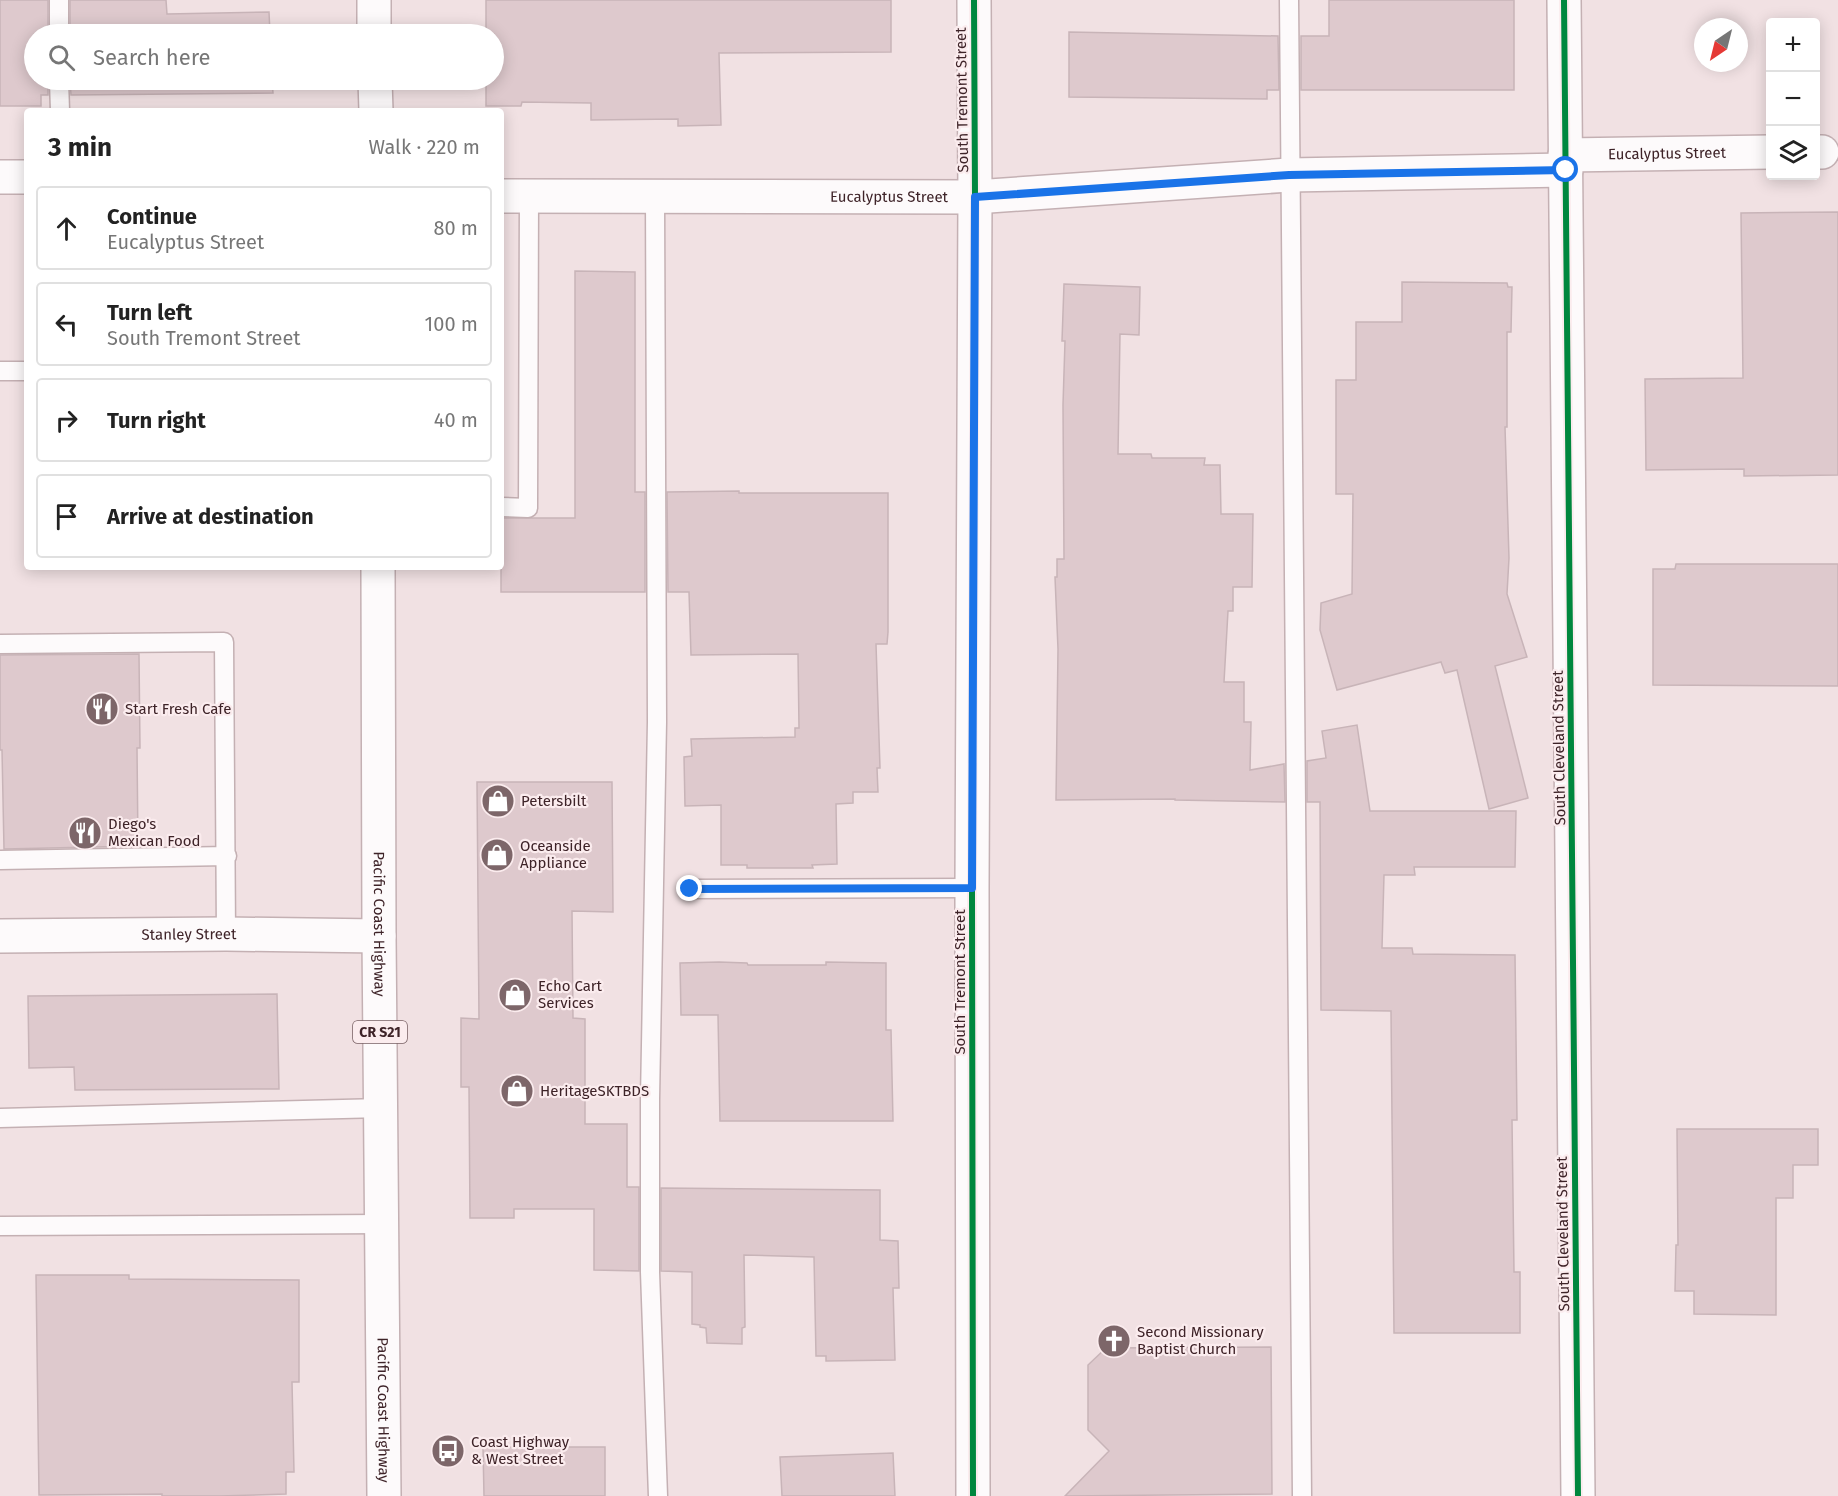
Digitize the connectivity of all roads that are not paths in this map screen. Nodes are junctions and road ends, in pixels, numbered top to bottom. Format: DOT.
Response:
graph roads {
  1 [pos="58,0"];
  2 [pos="374,0"];
  3 [pos="974,0"];
  4 [pos="1289,0"];
  5 [pos="1564,0"];
  6 [pos="59,24"];
  7 [pos="374,24"];
  8 [pos="59,90"];
  9 [pos="375,90"];
  10 [pos="60,108"];
  11 [pos="376,108"];
  12 [pos="1766,152"];
  13 [pos="1565,163"];
  14 [pos="1289,175"];
  15 [pos="0,177"];
  16 [pos="24,177"];
  17 [pos="515,196"];
  18 [pos="655,197"];
  19 [pos="975,197"];
  20 [pos="0,370"];
  21 [pos="24,371"];
  22 [pos="504,507"];
  23 [pos="378,570"];
  24 [pos="0,644"];
  25 [pos="226,856"];
  26 [pos="0,860"];
  27 [pos="972,888"];
  28 [pos="690,889"];
  29 [pos="226,934"];
  30 [pos="0,936"];
  31 [pos="379,936"];
  32 [pos="382,1108"];
  33 [pos="0,1118"];
  34 [pos="382,1224"];
  35 [pos="0,1226"];
  36 [pos="384,1496"];
  37 [pos="658,1496"];
  38 [pos="973,1496"];
  39 [pos="1302,1496"];
  40 [pos="1578,1496"];
  1 -- 6 [label="lane"];
  2 -- 7 [label="street"];
  3 -- 19 [label="street, South Tremont Street"];
  4 -- 14 [label="lane"];
  5 -- 13 [label="street, South Cleveland Street"];
  8 -- 10 [label="lane"];
  9 -- 11 [label="street"];
  12 -- 13 [label="street, Eucalyptus Street"];
  13 -- 14 [label="street, Eucalyptus Street"];
  13 -- 40 [label="street, South Cleveland Street"];
  14 -- 19 [label="street, Eucalyptus Street"];
  14 -- 39 [label="lane"];
  15 -- 16 [label="street"];
  17 -- 18 [label="street, Eucalyptus Street"];
  17 -- 22 [label="lane"];
  18 -- 19 [label="street, Eucalyptus Street"];
  18 -- 37 [label="lane"];
  19 -- 27 [label="street, South Tremont Street"];
  20 -- 21 [label="lane"];
  23 -- 31 [label="street, Pacific Coast Highway / CR S21"];
  24 -- 25 [label="lane"];
  25 -- 26 [label="lane"];
  25 -- 29 [label="lane"];
  27 -- 28 [label="lane"];
  27 -- 38 [label="street, South Tremont Street"];
  29 -- 30 [label="street, Stanley Street"];
  29 -- 31 [label="street, Stanley Street"];
  31 -- 32 [label="street, Pacific Coast Highway / CR S21"];
  32 -- 33 [label="lane"];
  32 -- 34 [label="street, Pacific Coast Highway / CR S21"];
  34 -- 35 [label="lane"];
  34 -- 36 [label="street, Pacific Coast Highway / CR S21"];
}
